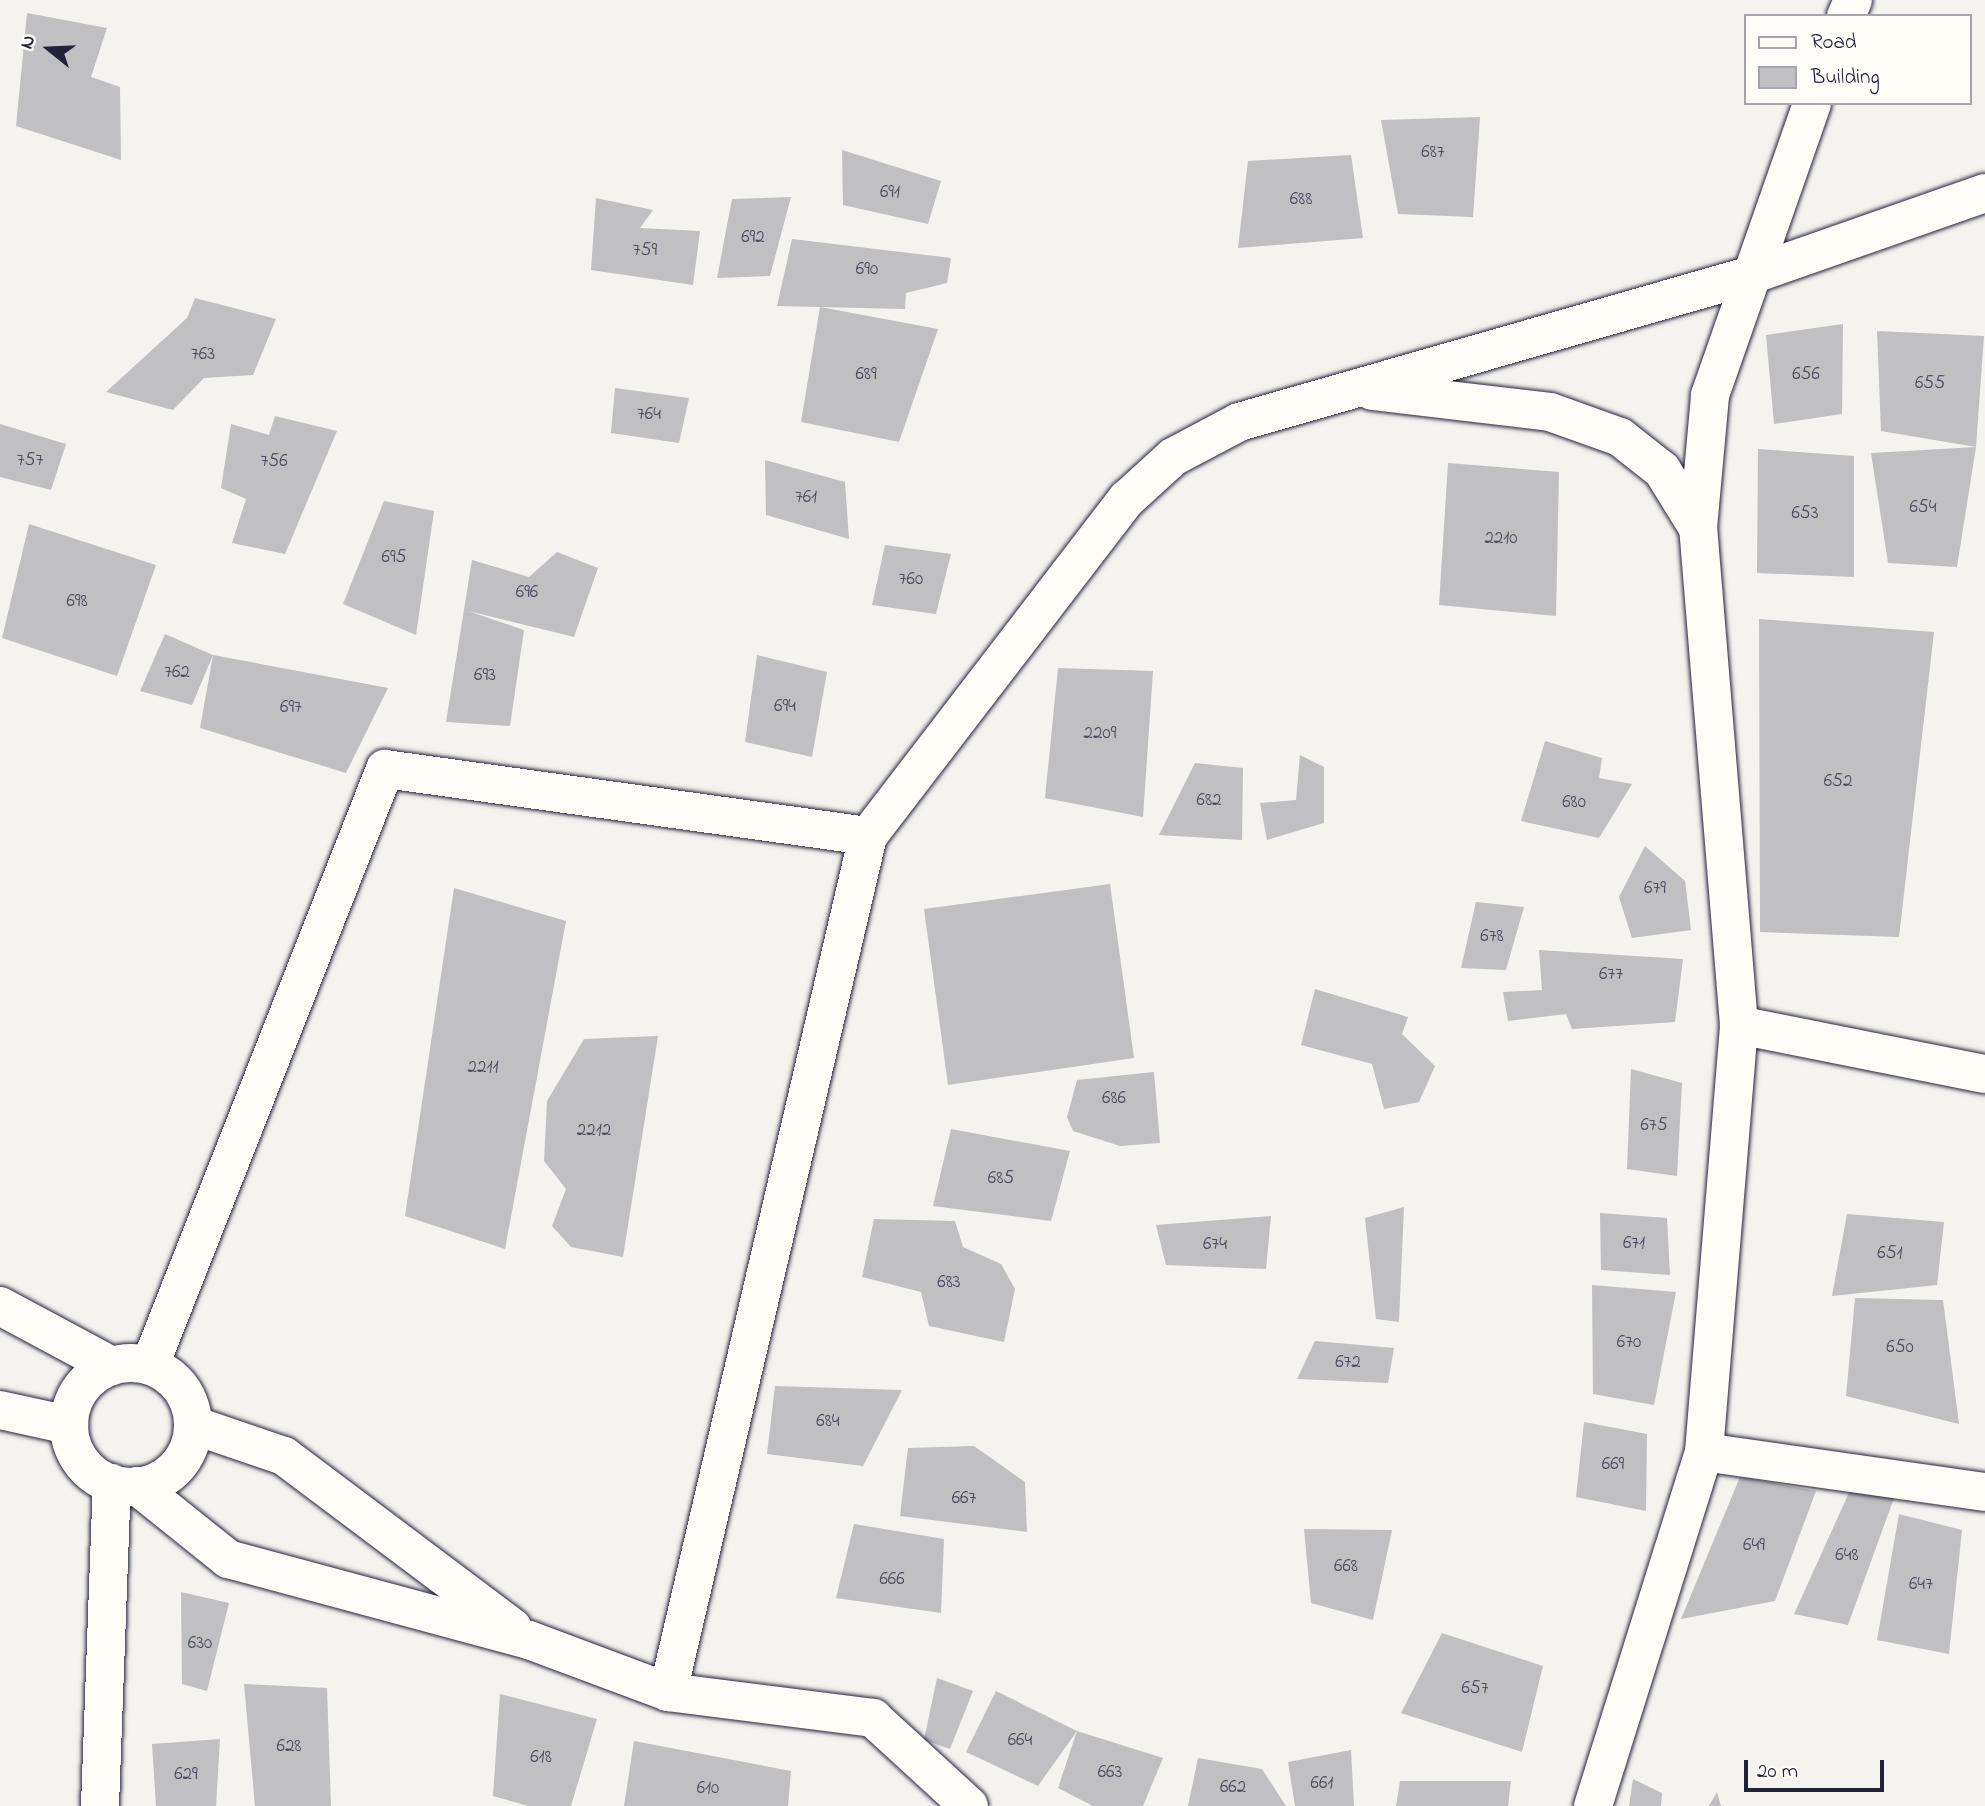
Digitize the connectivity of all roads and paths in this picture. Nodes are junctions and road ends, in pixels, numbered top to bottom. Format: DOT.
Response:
graph roads {
  1 [pos="1811,105"];
  2 [pos="1985,193"];
  3 [pos="1748,276"];
  4 [pos="1356,389"];
  5 [pos="1698,528"];
  6 [pos="869,836"];
  7 [pos="1739,1026"];
  8 [pos="1985,1074"];
  9 [pos="0,1306"];
  10 [pos="150,1365"];
  11 [pos="113,1366"];
  12 [pos="0,1410"];
  13 [pos="69,1425"];
  14 [pos="193,1425"];
  15 [pos="1704,1452"];
  16 [pos="125,1485"];
  17 [pos="1985,1492"];
  18 [pos="529,1640"];
  19 [pos="668,1692"];
  20 [pos="100,1806"];
  21 [pos="970,1806"];
  22 [pos="1593,1806"];
  1 -- 3 [label="street"];
  2 -- 3 [label="street"];
  3 -- 4 [label="street"];
  3 -- 5 [label="street"];
  4 -- 5 [label="street"];
  4 -- 6 [label="street"];
  5 -- 7 [label="street"];
  6 -- 10 [label="street"];
  6 -- 19 [label="street"];
  7 -- 8 [label="street"];
  7 -- 15 [label="street"];
  9 -- 11 [label="street"];
  10 -- 11 [label="street"];
  10 -- 14 [label="street"];
  11 -- 13 [label="street"];
  12 -- 13 [label="street"];
  13 -- 16 [label="street"];
  14 -- 16 [label="street"];
  14 -- 18 [label="street"];
  15 -- 17 [label="street"];
  15 -- 22 [label="street"];
  16 -- 18 [label="street"];
  16 -- 20 [label="street"];
  18 -- 19 [label="street"];
  19 -- 21 [label="street"];
}
